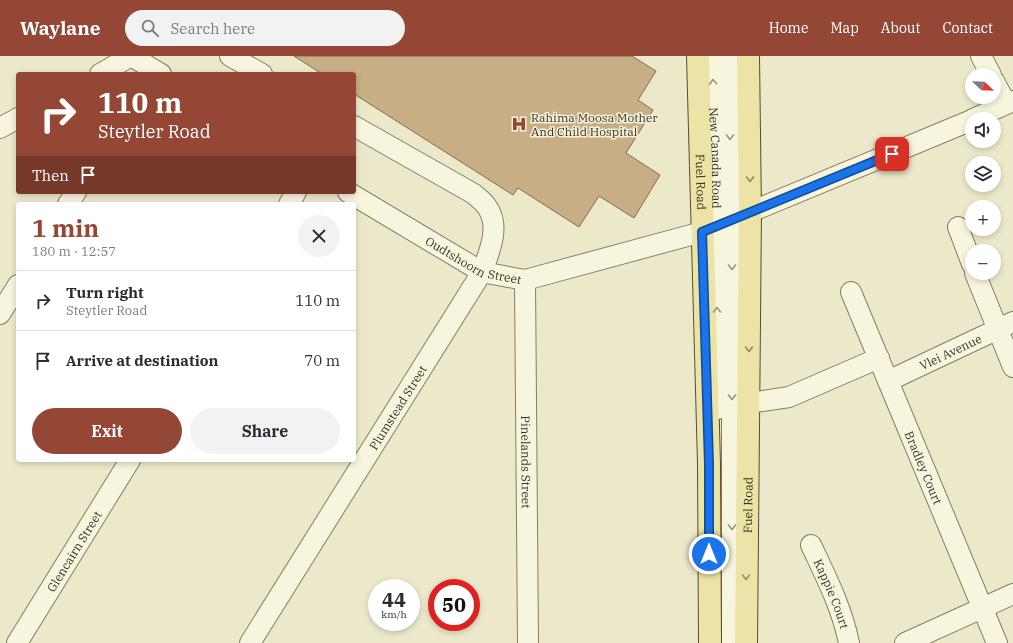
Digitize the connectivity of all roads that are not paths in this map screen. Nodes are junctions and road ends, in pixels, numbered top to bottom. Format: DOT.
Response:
graph roads {
  1 [pos="131,56"];
  2 [pos="230,56"];
  3 [pos="698,56"];
  4 [pos="711,56"];
  5 [pos="729,56"];
  6 [pos="748,56"];
  7 [pos="981,56"];
  8 [pos="987,68"];
  9 [pos="103,72"];
  10 [pos="154,72"];
  11 [pos="258,72"];
  12 [pos="1001,91"];
  13 [pos="1010,103"];
  14 [pos="989,112"];
  15 [pos="16,119"];
  16 [pos="965,122"];
  17 [pos="356,127"];
  18 [pos="0,128"];
  19 [pos="351,194"];
  20 [pos="725,223"];
  21 [pos="958,227"];
  22 [pos="965,246"];
  23 [pos="482,272"];
  24 [pos="526,280"];
  25 [pos="980,280"];
  26 [pos="16,288"];
  27 [pos="851,292"];
  28 [pos="0,314"];
  29 [pos="1005,325"];
  30 [pos="879,358"];
  31 [pos="1013,367"];
  32 [pos="888,381"];
  33 [pos="749,403"];
  34 [pos="129,462"];
  35 [pos="811,544"];
  36 [pos="1013,594"];
  37 [pos="982,609"];
  38 [pos="17,643"];
  39 [pos="250,643"];
  40 [pos="528,643"];
  41 [pos="710,643"];
  42 [pos="719,643"];
  43 [pos="732,643"];
  44 [pos="746,643"];
  45 [pos="849,643"];
  46 [pos="905,643"];
  47 [pos="997,643"];
  1 -- 9 [label="street"];
  1 -- 10 [label="street"];
  2 -- 11 [label="street"];
  3 -- 20 [label="main road, Fuel Road"];
  20 -- 4 [label="street, New Canada Road, one-way"];
  5 -- 20 [label="street, New Canada Road, one-way"];
  6 -- 20 [label="main road, Fuel Road, one-way"];
  7 -- 8 [label="street"];
  12 -- 13 [label="street"];
  13 -- 14 [label="street, Oudtshoorn Street"];
  15 -- 18 [label="street"];
  16 -- 20 [label="street, Oudtshoorn Street"];
  17 -- 23 [label="street, Plumstead Street"];
  19 -- 23 [label="street, Oudtshoorn Street"];
  20 -- 24 [label="street, Oudtshoorn Street"];
  20 -- 33 [label="main road, Fuel Road, one-way"];
  20 -- 41 [label="main road, Fuel Road"];
  42 -- 20 [label="street, New Canada Road, one-way"];
  20 -- 43 [label="street, New Canada Road, one-way"];
  21 -- 22 [label="street"];
  23 -- 24 [label="street, Oudtshoorn Street"];
  23 -- 39 [label="street, Plumstead Street"];
  24 -- 40 [label="street, Pinelands Street"];
  25 -- 29 [label="street"];
  26 -- 28 [label="street"];
  27 -- 30 [label="street, Bradley Court"];
  29 -- 31 [label="street"];
  29 -- 32 [label="street, Vlei Avenue"];
  30 -- 32 [label="street, Bradley Court"];
  30 -- 33 [label="street"];
  32 -- 37 [label="street, Bradley Court"];
  33 -- 44 [label="main road, Fuel Road, one-way"];
  34 -- 38 [label="street, Glencairn Street"];
  35 -- 45 [label="street, Kappie Court"];
  36 -- 37 [label="street"];
  37 -- 46 [label="street"];
  37 -- 47 [label="street, Bradley Court"];
}
